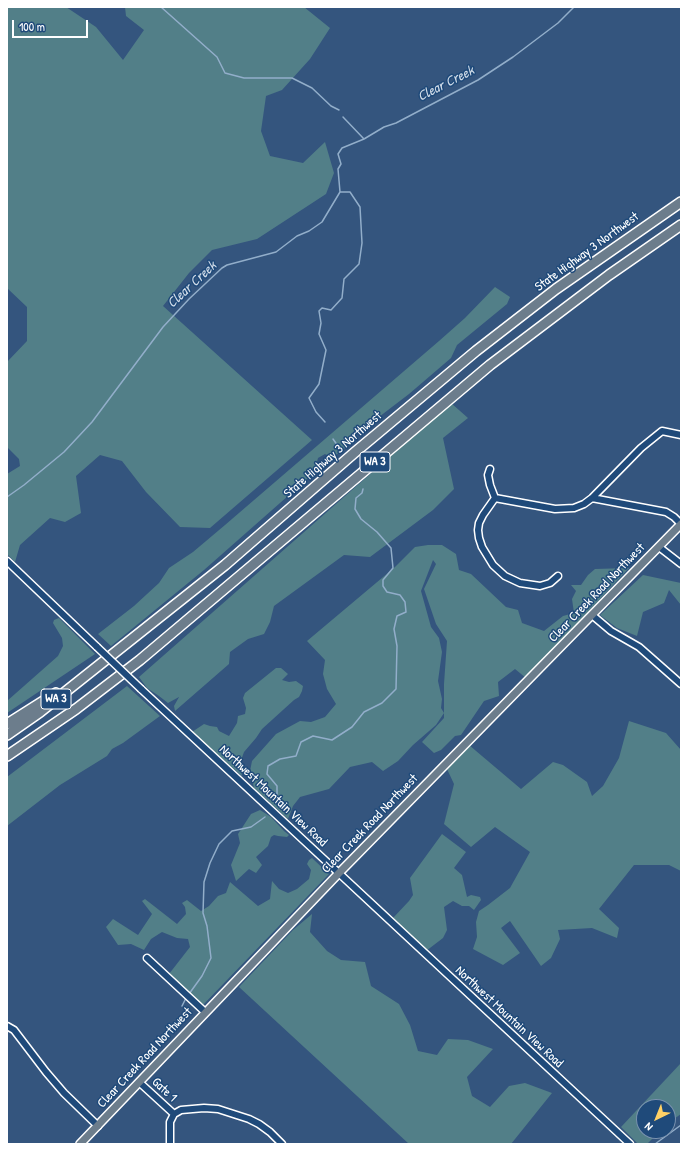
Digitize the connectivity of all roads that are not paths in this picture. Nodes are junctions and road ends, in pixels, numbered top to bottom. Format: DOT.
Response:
graph roads {
  1 [pos="681,202"];
  2 [pos="681,225"];
  3 [pos="681,435"];
  4 [pos="490,469"];
  5 [pos="495,498"];
  6 [pos="592,498"];
  7 [pos="681,524"];
  8 [pos="659,547"];
  9 [pos="7,561"];
  10 [pos="681,564"];
  11 [pos="558,576"];
  12 [pos="592,615"];
  13 [pos="104,661"];
  14 [pos="681,684"];
  15 [pos="76,709"];
  16 [pos="7,724"];
  17 [pos="7,735"];
  18 [pos="7,756"];
  19 [pos="7,763"];
  20 [pos="339,873"];
  21 [pos="147,958"];
  22 [pos="205,1012"];
  23 [pos="7,1026"];
  24 [pos="139,1082"];
  25 [pos="174,1114"];
  26 [pos="98,1126"];
  27 [pos="80,1144"];
  28 [pos="170,1144"];
  29 [pos="282,1144"];
  30 [pos="630,1144"];
  1 -- 13 [label="highway, State Highway 3 Northwest / WA 3"];
  2 -- 15 [label="highway, WA 3"];
  3 -- 6 [label="street"];
  4 -- 5 [label="street"];
  5 -- 6 [label="street"];
  5 -- 11 [label="street"];
  6 -- 7 [label="street"];
  7 -- 8 [label="main road, Clear Creek Road Northwest"];
  8 -- 10 [label="street"];
  8 -- 12 [label="main road, Clear Creek Road Northwest"];
  9 -- 20 [label="street, Northwest Mountain View Road, bridge"];
  12 -- 14 [label="street"];
  12 -- 20 [label="main road, Clear Creek Road Northwest"];
  13 -- 16 [label="highway"];
  13 -- 17 [label="highway, State Highway 3 Northwest / WA 3"];
  15 -- 18 [label="highway, WA 3"];
  15 -- 19 [label="highway"];
  20 -- 22 [label="main road, Clear Creek Road Northwest"];
  20 -- 30 [label="street, Northwest Mountain View Road"];
  21 -- 22 [label="street"];
  22 -- 24 [label="main road, Clear Creek Road Northwest"];
  23 -- 26 [label="street"];
  24 -- 25 [label="street, Gate 1"];
  24 -- 26 [label="main road, Clear Creek Road Northwest"];
  25 -- 28 [label="street"];
  25 -- 29 [label="street"];
  26 -- 27 [label="main road, Clear Creek Road Northwest"];
}
